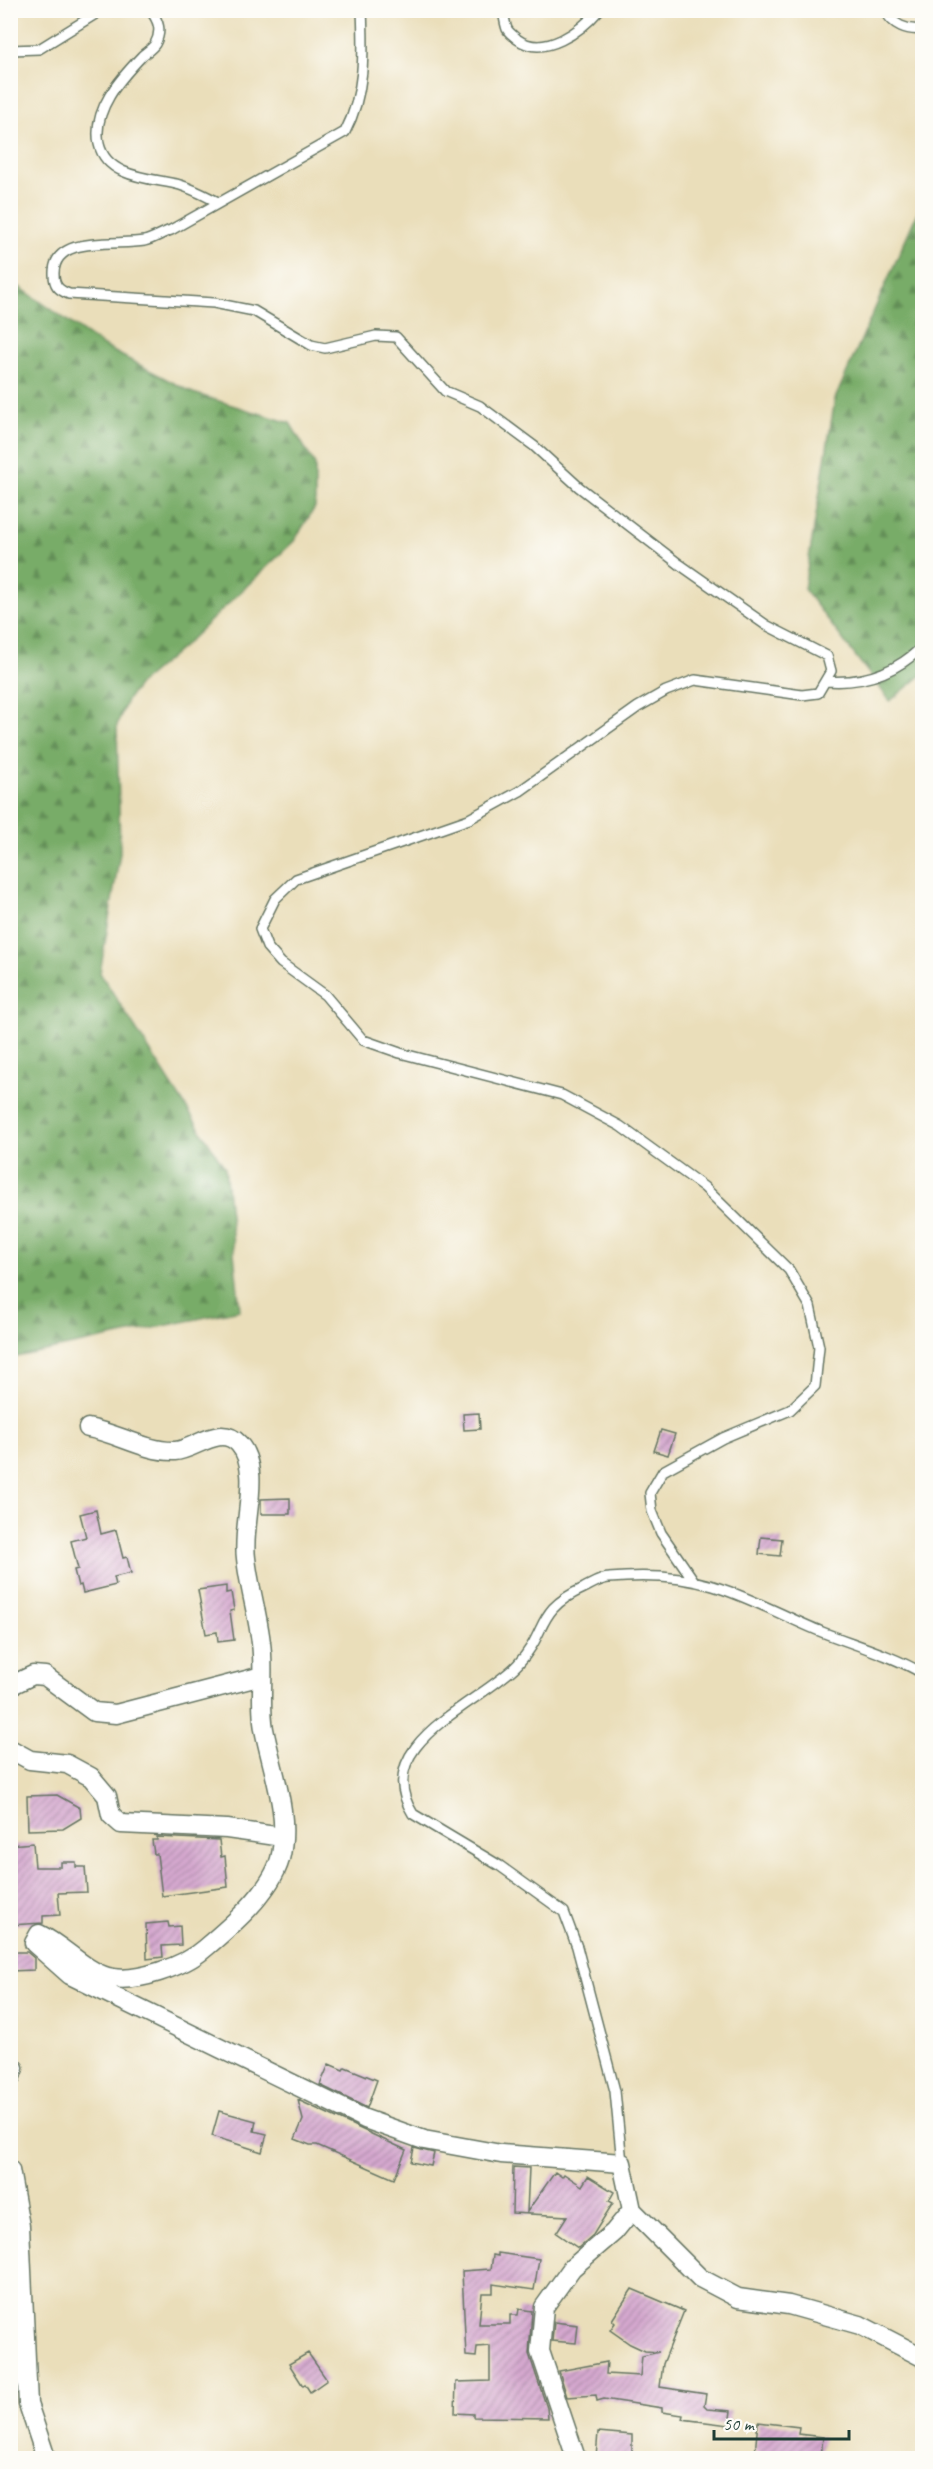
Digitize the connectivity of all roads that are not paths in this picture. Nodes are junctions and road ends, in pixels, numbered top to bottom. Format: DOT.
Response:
graph roads {
  1 [pos="102,10"];
  2 [pos="150,10"];
  3 [pos="362,10"];
  4 [pos="503,10"];
  5 [pos="599,10"];
  6 [pos="885,10"];
  7 [pos="922,29"];
  8 [pos="10,50"];
  9 [pos="218,202"];
  10 [pos="922,647"];
  11 [pos="826,681"];
  12 [pos="88,1428"];
  13 [pos="694,1581"];
  14 [pos="922,1673"];
  15 [pos="261,1676"];
  16 [pos="10,1686"];
  17 [pos="10,1749"];
  18 [pos="282,1837"];
  19 [pos="622,2163"];
  20 [pos="10,2170"];
  21 [pos="632,2210"];
  22 [pos="922,2356"];
  23 [pos="46,2458"];
  24 [pos="576,2458"];
  1 -- 8 [label="lane"];
  2 -- 9 [label="lane"];
  3 -- 9 [label="lane"];
  4 -- 5 [label="lane"];
  6 -- 7 [label="lane"];
  9 -- 11 [label="lane"];
  10 -- 11 [label="lane"];
  11 -- 13 [label="lane"];
  12 -- 15 [label="street"];
  13 -- 14 [label="lane"];
  13 -- 19 [label="lane"];
  15 -- 16 [label="street"];
  15 -- 18 [label="street"];
  17 -- 18 [label="street"];
  18 -- 19 [label="street"];
  19 -- 21 [label="street"];
  20 -- 23 [label="street"];
  21 -- 22 [label="street"];
  21 -- 24 [label="street"];
}
